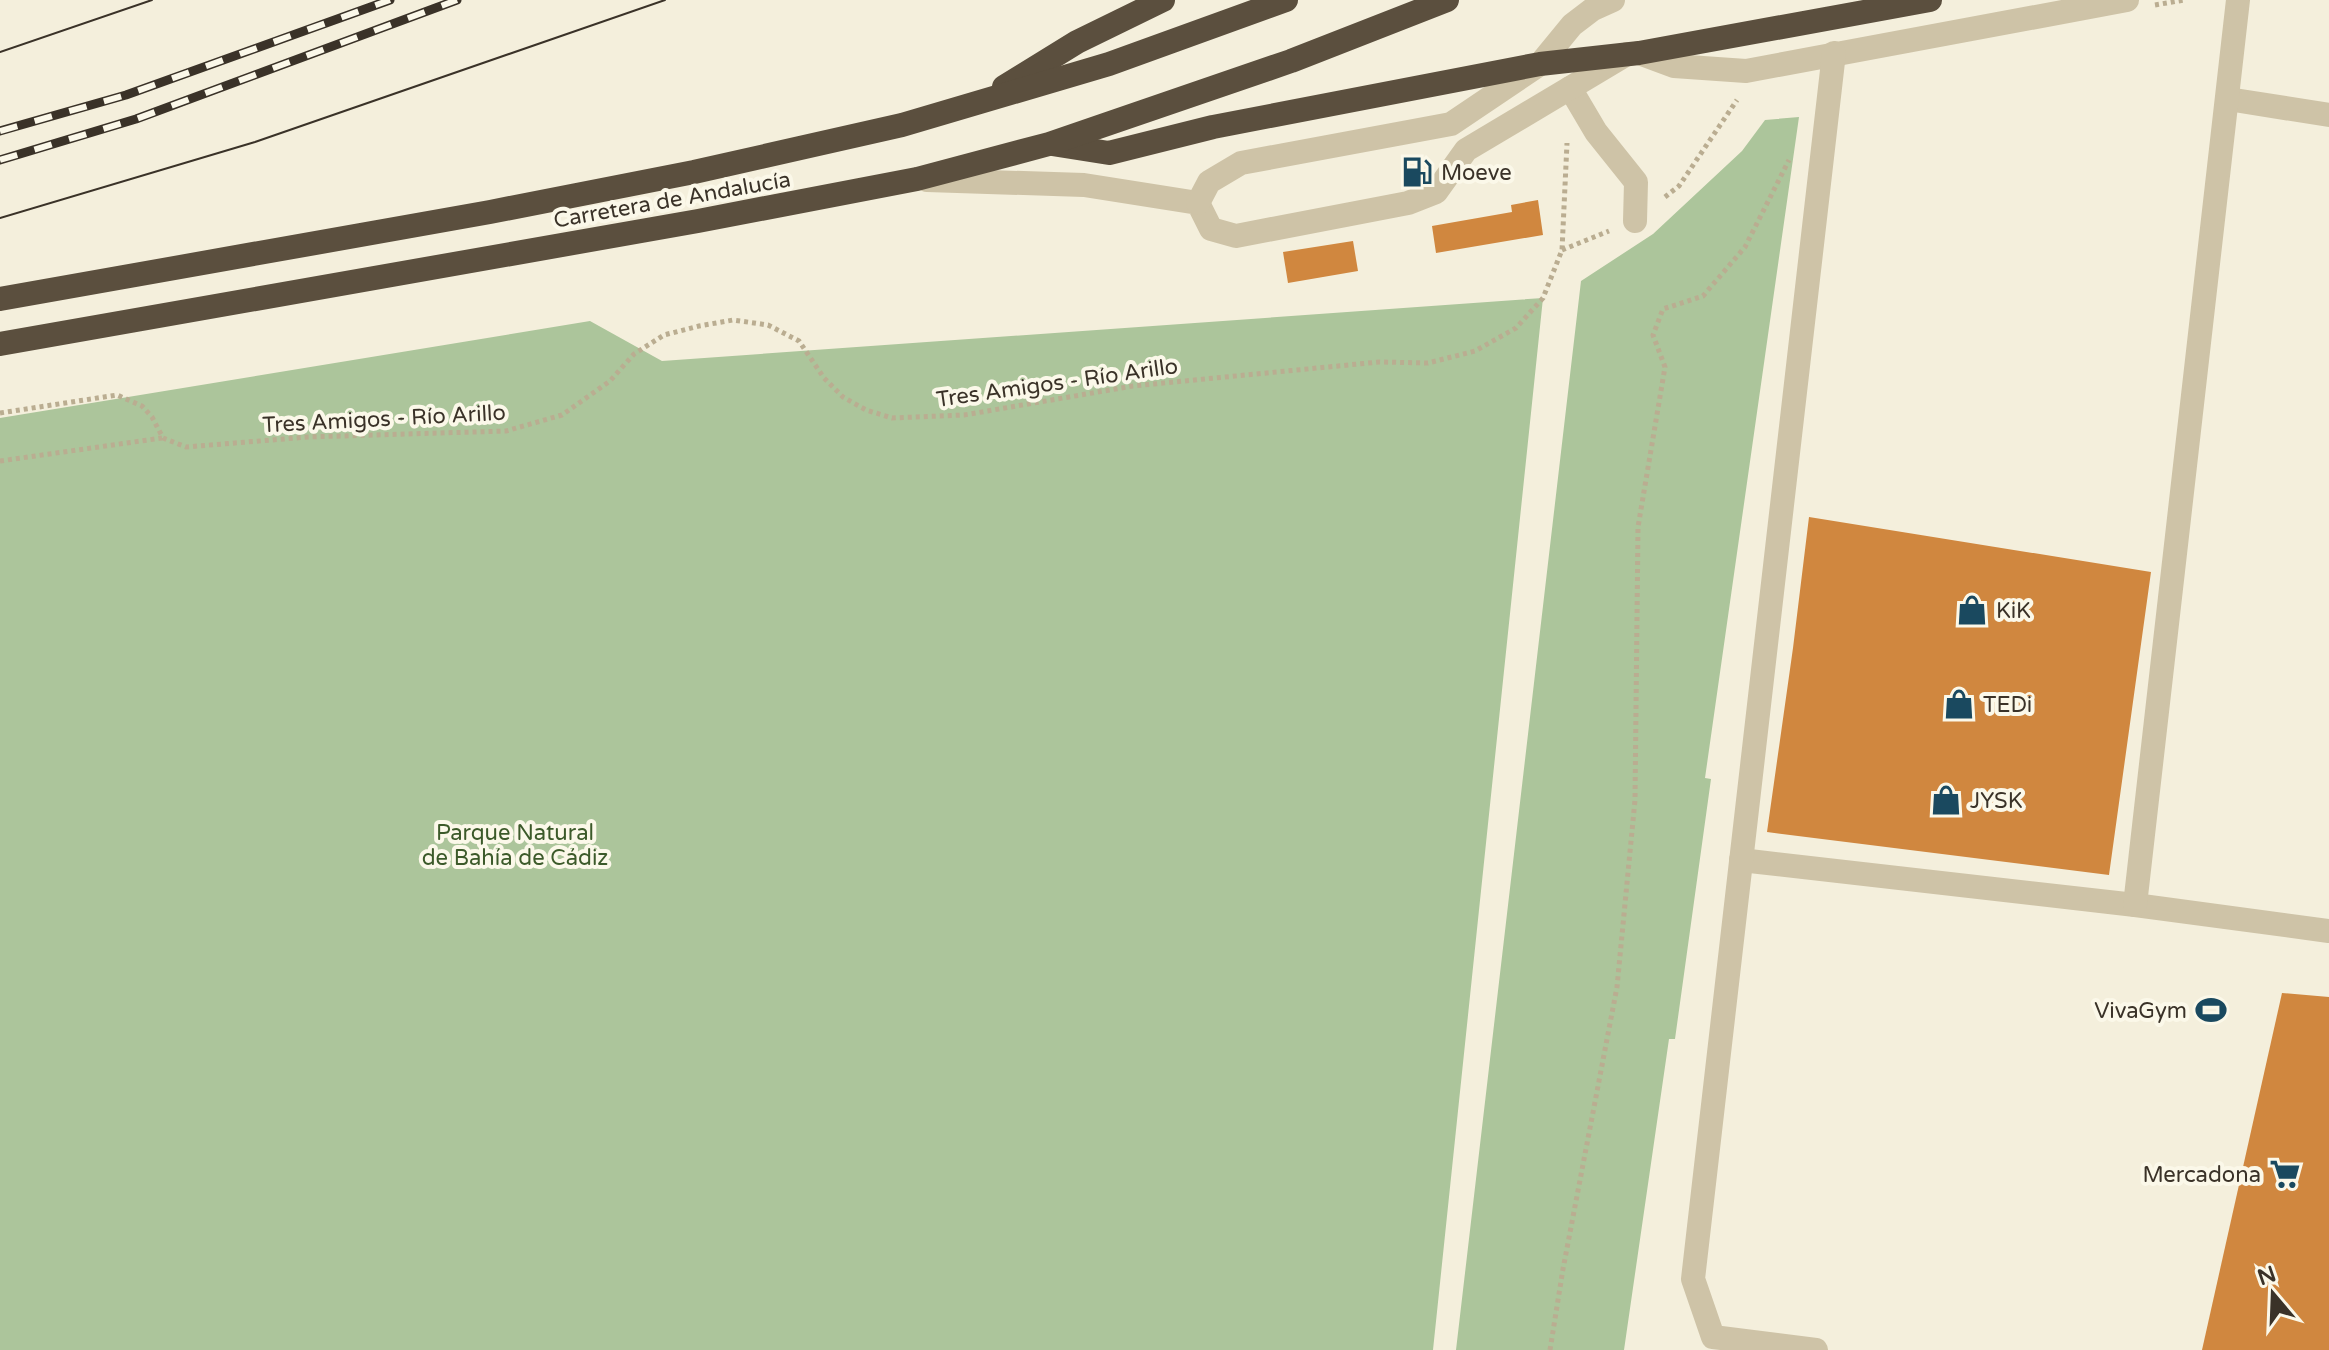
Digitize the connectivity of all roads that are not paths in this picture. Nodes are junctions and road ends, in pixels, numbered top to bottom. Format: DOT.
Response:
graph roads {
  1 [pos="1163,0"];
  2 [pos="1286,0"];
  3 [pos="1447,0"];
  4 [pos="1613,0"];
  5 [pos="1930,0"];
  6 [pos="2127,0"];
  7 [pos="2238,0"];
  8 [pos="1834,53"];
  9 [pos="1633,54"];
  10 [pos="1540,64"];
  11 [pos="1570,88"];
  12 [pos="2228,99"];
  13 [pos="973,106"];
  14 [pos="2329,115"];
  15 [pos="1049,144"];
  16 [pos="917,179"];
  17 [pos="1198,203"];
  18 [pos="1635,221"];
  19 [pos="0,299"];
  20 [pos="0,344"];
  21 [pos="1741,860"];
  22 [pos="2135,905"];
  23 [pos="2329,931"];
  24 [pos="1816,1350"];
  1 -- 13 [label="highway"];
  2 -- 13 [label="highway"];
  3 -- 15 [label="highway, Carretera de Andalucía"];
  4 -- 10 [label="street"];
  5 -- 9 [label="highway"];
  6 -- 8 [label="street"];
  7 -- 12 [label="street"];
  8 -- 9 [label="street"];
  8 -- 21 [label="street"];
  9 -- 10 [label="highway"];
  9 -- 11 [label="street"];
  10 -- 15 [label="highway"];
  10 -- 17 [label="street"];
  11 -- 17 [label="street"];
  11 -- 18 [label="street"];
  12 -- 14 [label="street"];
  12 -- 22 [label="street"];
  13 -- 19 [label="highway, Carretera de Andalucía"];
  15 -- 16 [label="highway, Carretera de Andalucía"];
  16 -- 17 [label="street"];
  16 -- 20 [label="highway, Carretera de Andalucía"];
  21 -- 22 [label="street"];
  21 -- 24 [label="street"];
  22 -- 23 [label="street"];
}
